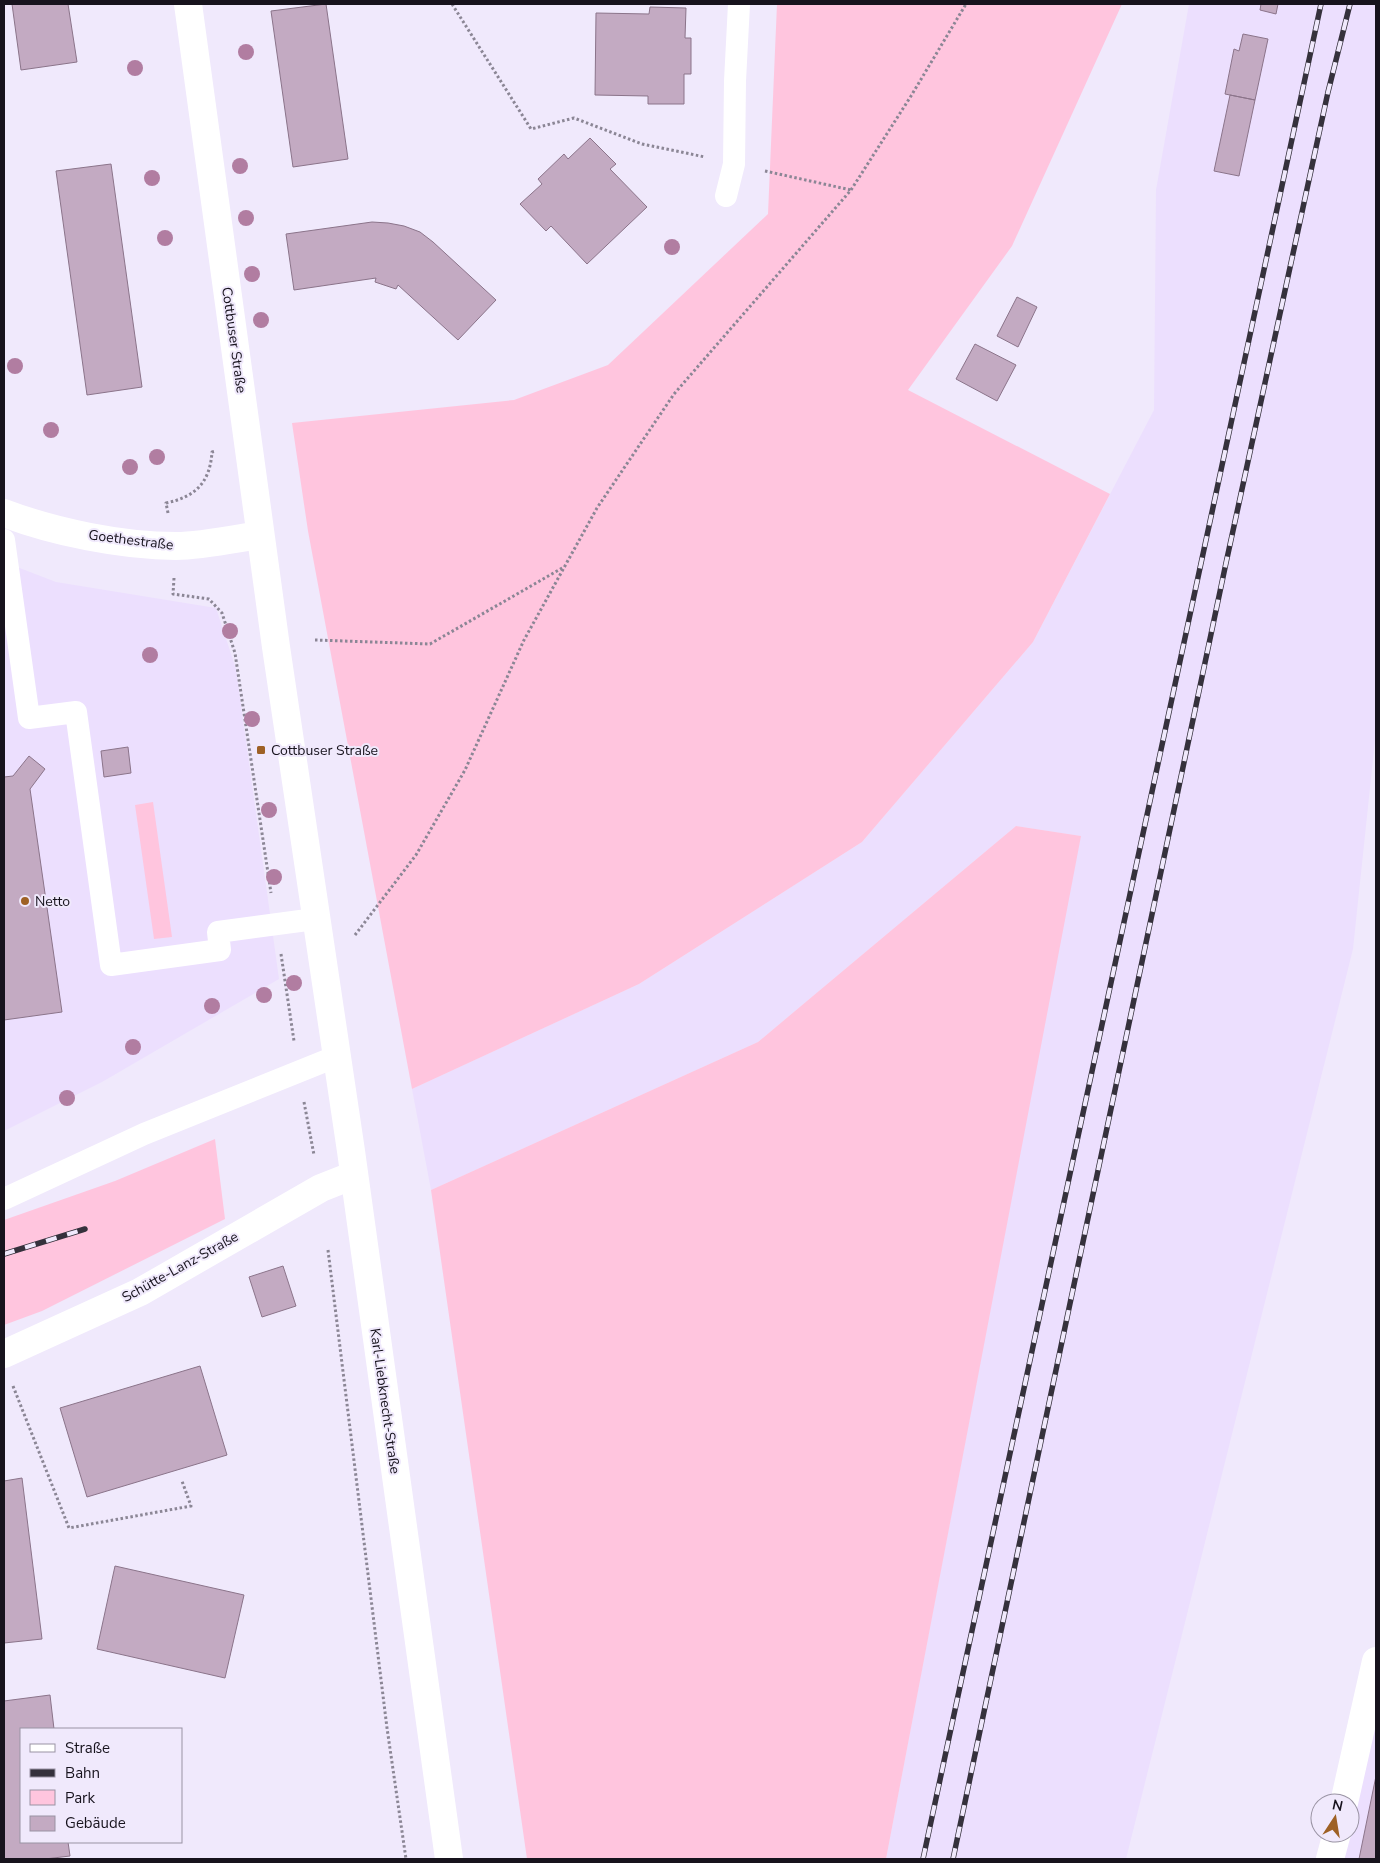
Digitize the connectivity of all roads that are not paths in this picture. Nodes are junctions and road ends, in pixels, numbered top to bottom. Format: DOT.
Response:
graph roads {
  1 [pos="188,4"];
  2 [pos="739,4"];
  3 [pos="726,196"];
  4 [pos="4,513"];
  5 [pos="260,536"];
  6 [pos="4,540"];
  7 [pos="317,931"];
  8 [pos="335,1057"];
  9 [pos="354,1175"];
  10 [pos="4,1199"];
  11 [pos="4,1354"];
  12 [pos="1376,1661"];
  13 [pos="1346,1793"];
  14 [pos="1334,1843"];
  15 [pos="448,1859"];
  16 [pos="1330,1859"];
  1 -- 5 [label="street, Cottbuser Straße"];
  2 -- 3 [label="lane"];
  4 -- 5 [label="street, Goethestraße"];
  5 -- 7 [label="street, Cottbuser Straße"];
  6 -- 7 [label="lane"];
  7 -- 8 [label="street, Karl-Liebknecht-Straße"];
  8 -- 9 [label="street, Karl-Liebknecht-Straße"];
  8 -- 10 [label="lane"];
  9 -- 11 [label="street, Schütte-Lanz-Straße"];
  9 -- 15 [label="street, Karl-Liebknecht-Straße"];
  12 -- 13 [label="street"];
  14 -- 16 [label="street"];
}
